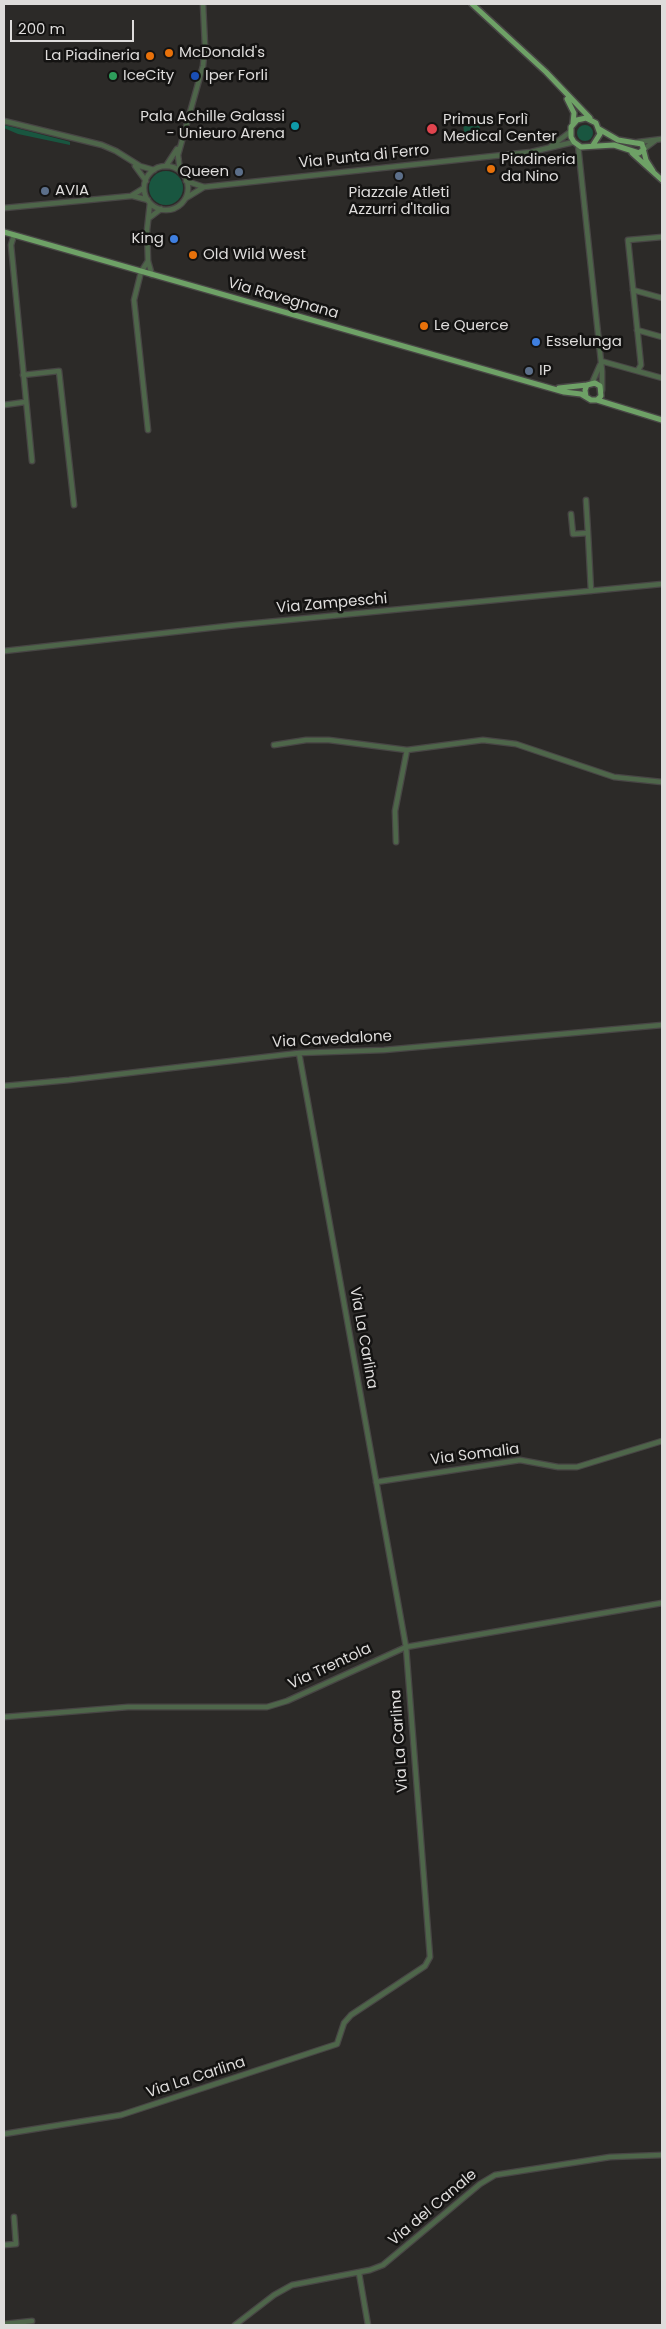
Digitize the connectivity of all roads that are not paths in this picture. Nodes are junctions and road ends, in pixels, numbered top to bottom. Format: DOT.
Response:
graph roads {
  1 [pos="203,4"];
  2 [pos="472,4"];
  3 [pos="560,88"];
  4 [pos="590,118"];
  5 [pos="4,121"];
  6 [pos="573,123"];
  7 [pos="600,129"];
  8 [pos="570,132"];
  9 [pos="182,136"];
  10 [pos="660,139"];
  11 [pos="638,142"];
  12 [pos="576,144"];
  13 [pos="593,145"];
  14 [pos="586,147"];
  15 [pos="644,149"];
  16 [pos="546,150"];
  17 [pos="630,151"];
  18 [pos="124,156"];
  19 [pos="580,160"];
  20 [pos="166,166"];
  21 [pos="154,170"];
  22 [pos="180,171"];
  23 [pos="653,171"];
  24 [pos="662,180"];
  25 [pos="146,181"];
  26 [pos="186,181"];
  27 [pos="204,187"];
  28 [pos="144,188"];
  29 [pos="132,196"];
  30 [pos="185,199"];
  31 [pos="149,201"];
  32 [pos="4,208"];
  33 [pos="161,209"];
  34 [pos="149,218"];
  35 [pos="4,232"];
  36 [pos="14,235"];
  37 [pos="662,237"];
  38 [pos="148,261"];
  39 [pos="140,272"];
  40 [pos="152,275"];
  41 [pos="633,290"];
  42 [pos="662,298"];
  43 [pos="637,330"];
  44 [pos="662,337"];
  45 [pos="601,362"];
  46 [pos="638,370"];
  47 [pos="23,375"];
  48 [pos="662,378"];
  49 [pos="590,384"];
  50 [pos="556,389"];
  51 [pos="602,392"];
  52 [pos="586,397"];
  53 [pos="596,400"];
  54 [pos="25,402"];
  55 [pos="4,405"];
  56 [pos="612,406"];
  57 [pos="662,420"];
  58 [pos="148,430"];
  59 [pos="32,461"];
  60 [pos="586,500"];
  61 [pos="74,505"];
  62 [pos="571,514"];
  63 [pos="588,533"];
  64 [pos="662,584"];
  65 [pos="591,591"];
  66 [pos="4,651"];
  67 [pos="274,745"];
  68 [pos="407,750"];
  69 [pos="662,782"];
  70 [pos="396,842"];
  71 [pos="662,1024"];
  72 [pos="299,1053"];
  73 [pos="4,1086"];
  74 [pos="662,1441"];
  75 [pos="376,1482"];
  76 [pos="662,1603"];
  77 [pos="406,1647"];
  78 [pos="4,1717"];
  79 [pos="4,2134"];
  80 [pos="662,2155"];
  81 [pos="14,2217"];
  82 [pos="4,2246"];
  83 [pos="360,2273"];
  84 [pos="32,2321"];
  85 [pos="4,2324"];
  86 [pos="235,2325"];
  87 [pos="368,2325"];
  1 -- 9 [label="street"];
  2 -- 3 [label="main road"];
  3 -- 4 [label="main road"];
  3 -- 6 [label="main road"];
  4 -- 6 [label="main road"];
  4 -- 7 [label="main road"];
  5 -- 18 [label="street"];
  6 -- 8 [label="main road"];
  7 -- 11 [label="main road"];
  7 -- 13 [label="main road"];
  8 -- 12 [label="main road"];
  8 -- 16 [label="street"];
  9 -- 20 [label="street"];
  9 -- 22 [label="street"];
  10 -- 11 [label="street"];
  10 -- 15 [label="street"];
  11 -- 15 [label="main road"];
  12 -- 14 [label="main road"];
  12 -- 16 [label="street, Via Punta di Ferro"];
  12 -- 19 [label="street"];
  13 -- 14 [label="main road"];
  13 -- 17 [label="main road"];
  14 -- 19 [label="street"];
  15 -- 17 [label="main road"];
  15 -- 23 [label="main road"];
  16 -- 27 [label="street, Via Punta di Ferro"];
  17 -- 23 [label="main road"];
  18 -- 21 [label="street"];
  18 -- 25 [label="street"];
  19 -- 45 [label="street"];
  20 -- 21 [label="street"];
  20 -- 22 [label="street"];
  21 -- 25 [label="street"];
  22 -- 26 [label="street"];
  23 -- 24 [label="main road"];
  25 -- 28 [label="street"];
  26 -- 27 [label="street, Via Punta di Ferro"];
  26 -- 30 [label="street"];
  27 -- 30 [label="street"];
  28 -- 29 [label="street"];
  28 -- 31 [label="street"];
  29 -- 31 [label="street"];
  29 -- 32 [label="street"];
  30 -- 33 [label="street"];
  31 -- 33 [label="street"];
  31 -- 34 [label="street"];
  33 -- 34 [label="street"];
  34 -- 38 [label="street"];
  35 -- 36 [label="main road, Via Ravegnana"];
  36 -- 39 [label="main road, Via Ravegnana"];
  36 -- 47 [label="street"];
  37 -- 41 [label="street"];
  38 -- 39 [label="street"];
  38 -- 40 [label="street"];
  39 -- 40 [label="main road, Via Ravegnana"];
  39 -- 58 [label="street"];
  40 -- 50 [label="main road, Via Ravegnana"];
  41 -- 42 [label="street"];
  41 -- 43 [label="street"];
  43 -- 44 [label="street"];
  43 -- 46 [label="street"];
  45 -- 46 [label="street"];
  45 -- 49 [label="street"];
  45 -- 51 [label="street"];
  46 -- 48 [label="street"];
  47 -- 54 [label="street"];
  47 -- 61 [label="street"];
  49 -- 50 [label="main road, Via Ravegnana"];
  49 -- 51 [label="main road"];
  49 -- 52 [label="main road"];
  50 -- 52 [label="main road, Via Ravegnana"];
  51 -- 53 [label="main road"];
  51 -- 56 [label="main road"];
  52 -- 53 [label="main road"];
  53 -- 56 [label="main road"];
  54 -- 55 [label="street"];
  54 -- 59 [label="street"];
  56 -- 57 [label="main road"];
  60 -- 63 [label="street"];
  62 -- 63 [label="street"];
  63 -- 65 [label="street"];
  64 -- 65 [label="street, Via Zampeschi"];
  65 -- 66 [label="street, Via Zampeschi"];
  67 -- 68 [label="street"];
  68 -- 69 [label="street"];
  68 -- 70 [label="street"];
  71 -- 72 [label="street, Via Cavedalone"];
  72 -- 73 [label="street, Via Cavedalone"];
  72 -- 75 [label="street, Via La Carlina"];
  74 -- 75 [label="street, Via Somalia"];
  75 -- 77 [label="street, Via La Carlina"];
  76 -- 77 [label="street, Via Trentola"];
  77 -- 78 [label="street, Via Trentola"];
  77 -- 79 [label="street, Via La Carlina"];
  80 -- 83 [label="street, Via del Canale"];
  81 -- 82 [label="street"];
  83 -- 86 [label="street, Via del Canale"];
  83 -- 87 [label="street"];
  84 -- 85 [label="street"];
}
